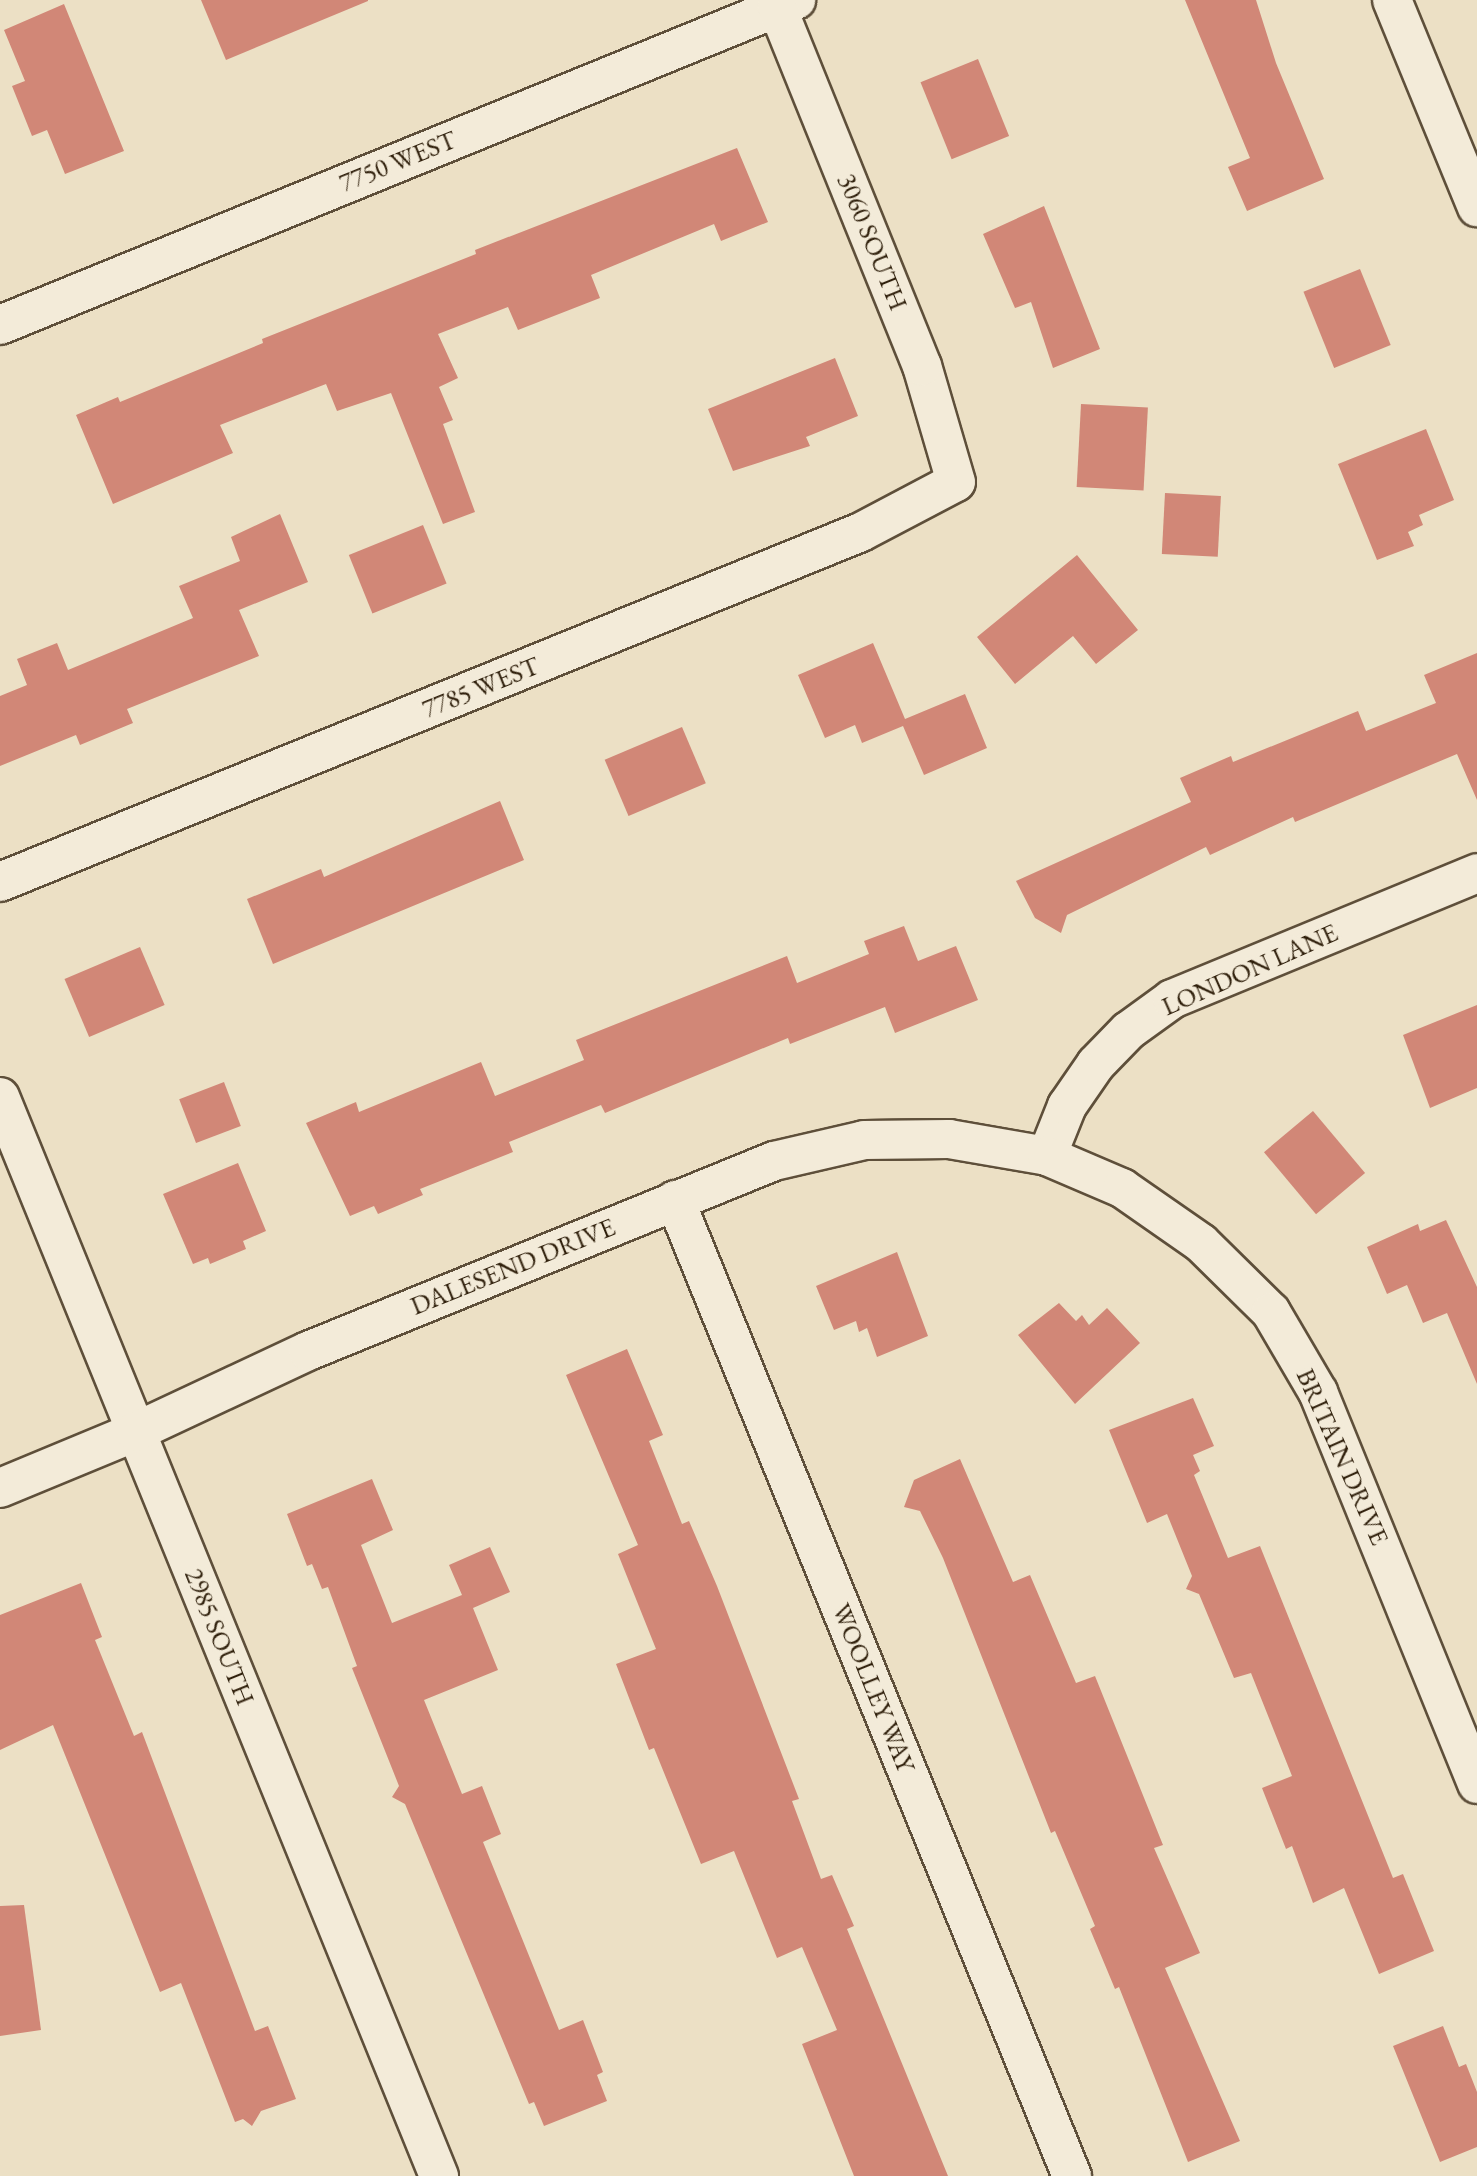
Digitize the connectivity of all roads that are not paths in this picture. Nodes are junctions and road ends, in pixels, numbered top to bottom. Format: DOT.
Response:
graph roads {
  1 [pos="1392,0"];
  2 [pos="786,4"];
  3 [pos="1477,207"];
  4 [pos="0,325"];
  5 [pos="956,482"];
  6 [pos="1477,873"];
  7 [pos="0,882"];
  8 [pos="0,1097"];
  9 [pos="1047,1156"];
  10 [pos="675,1200"];
  11 [pos="135,1432"];
  12 [pos="0,1488"];
  13 [pos="1477,1784"];
  14 [pos="439,2176"];
  15 [pos="1072,2176"];
  1 -- 3 [label="street"];
  2 -- 4 [label="street, 7750 WEST"];
  2 -- 5 [label="street, 3060 SOUTH"];
  5 -- 7 [label="street, 7785 WEST"];
  6 -- 9 [label="street, LONDON LANE"];
  8 -- 11 [label="street, 2985 SOUTH"];
  9 -- 10 [label="street, DALESEND DRIVE"];
  9 -- 13 [label="street, BRITAIN DRIVE"];
  10 -- 11 [label="street, DALESEND DRIVE"];
  10 -- 15 [label="street, WOOLLEY WAY"];
  11 -- 12 [label="street, DALESEND DRIVE"];
  11 -- 14 [label="street, 2985 SOUTH"];
}
